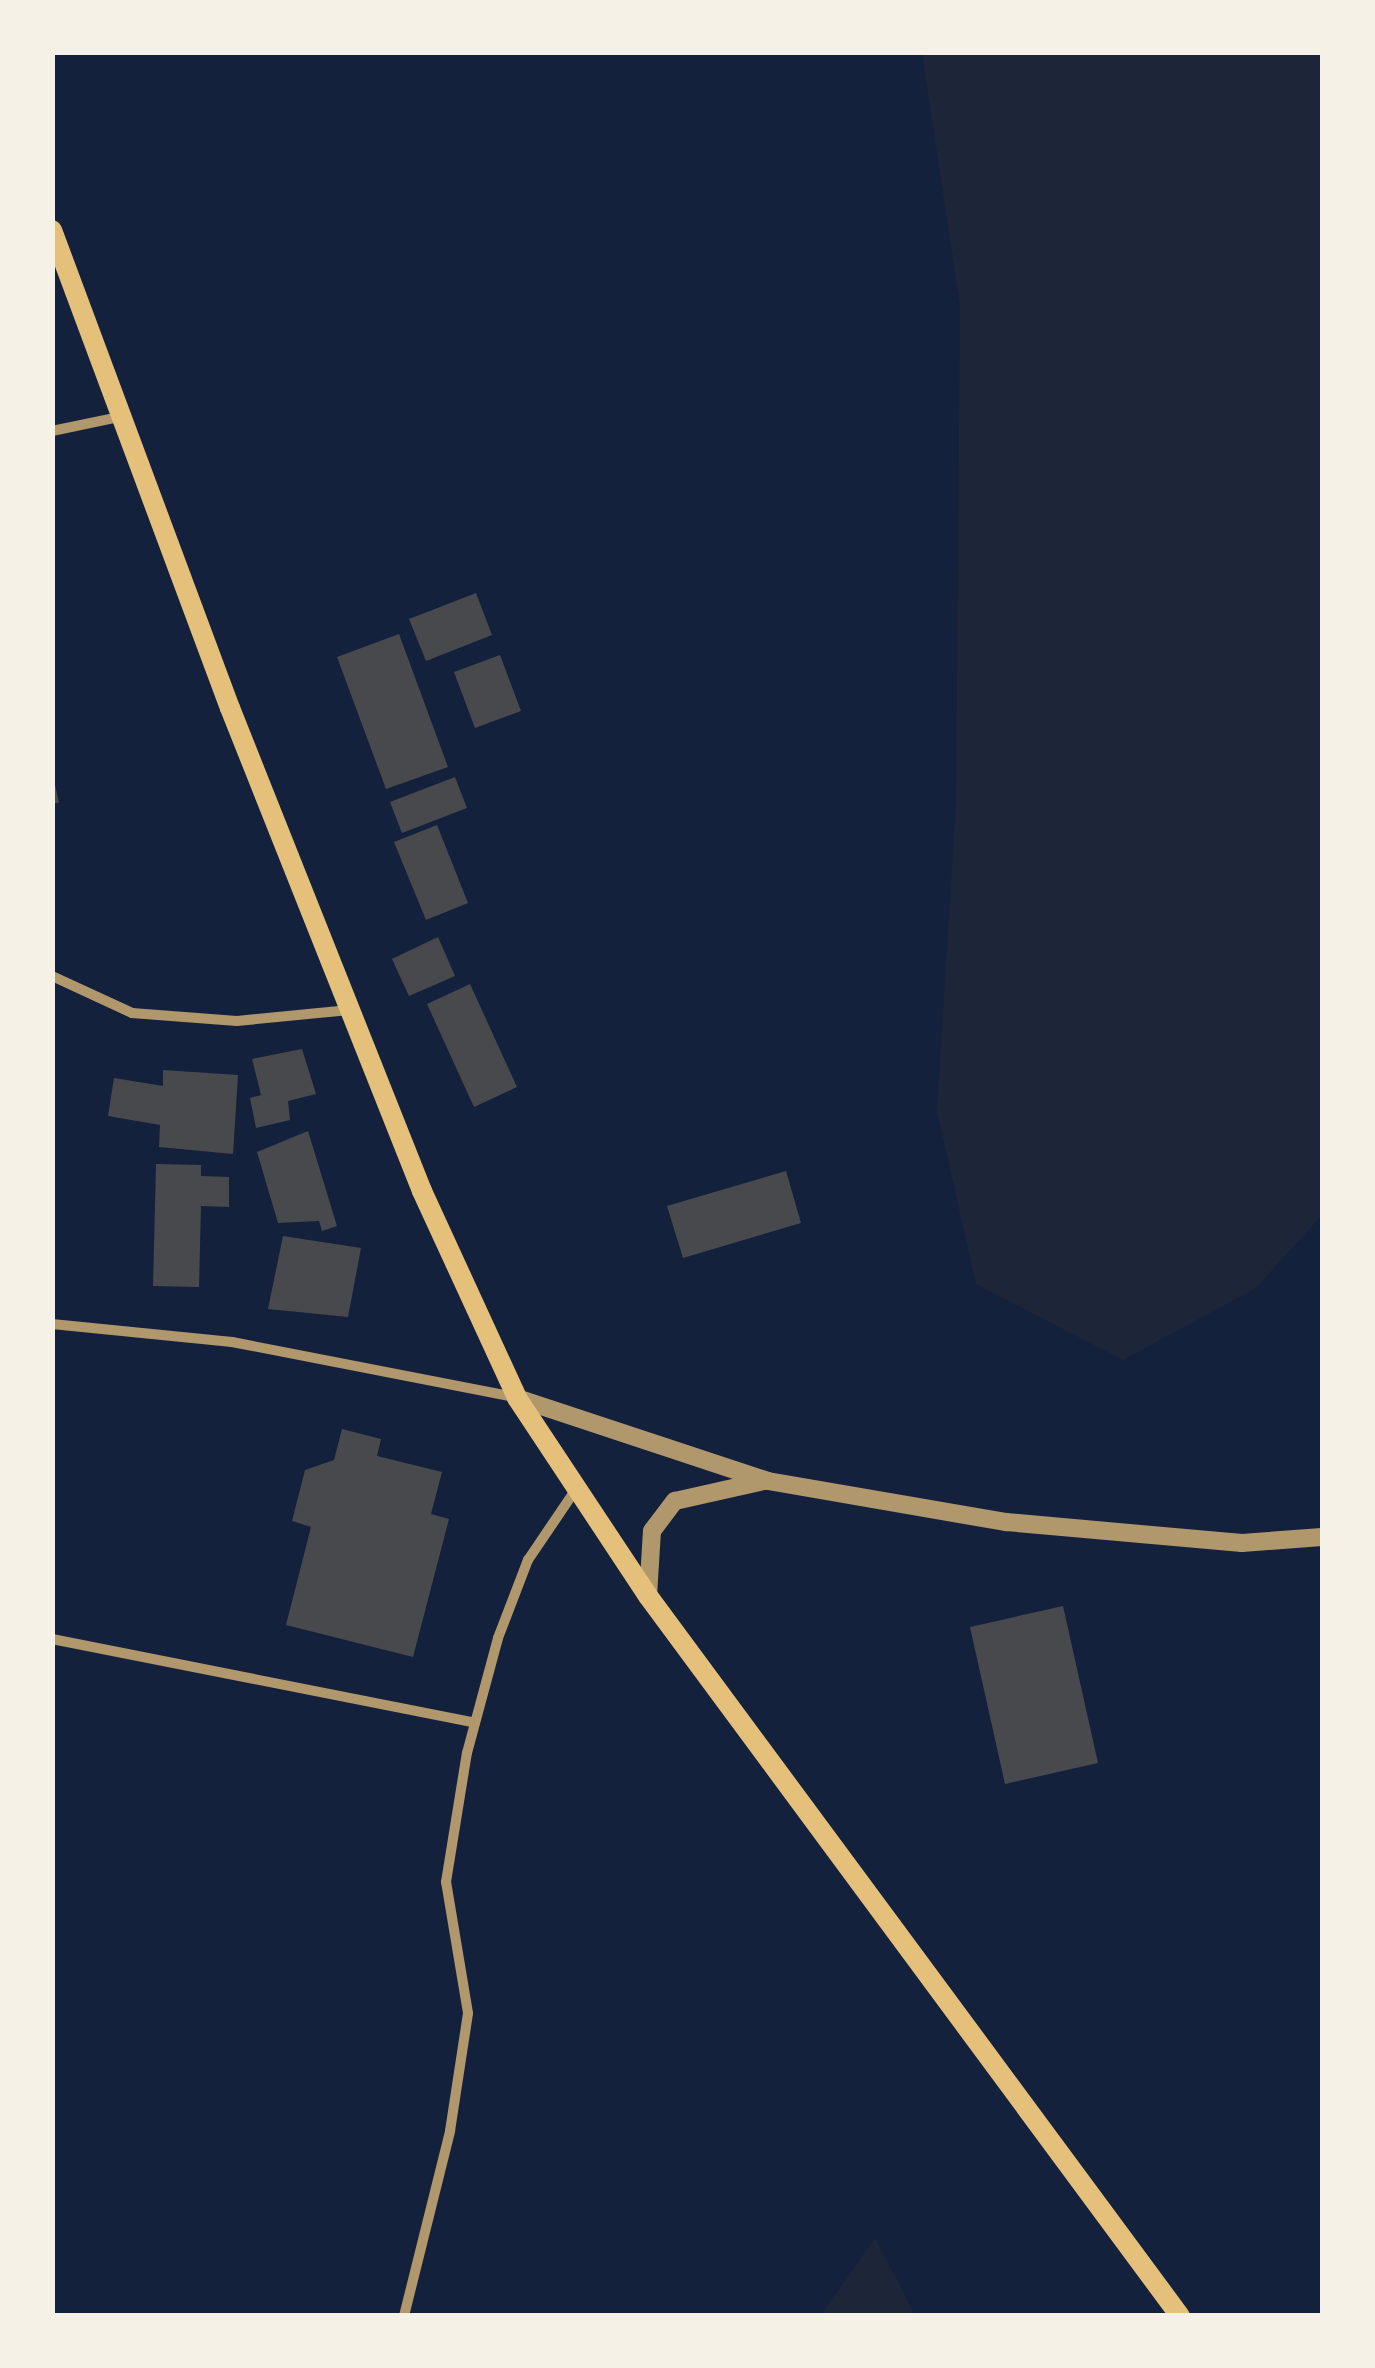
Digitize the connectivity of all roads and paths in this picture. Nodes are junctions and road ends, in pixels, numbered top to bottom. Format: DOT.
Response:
graph roads {
  1 [pos="52,230"];
  2 [pos="119,417"];
  3 [pos="52,431"];
  4 [pos="52,976"];
  5 [pos="350,1010"];
  6 [pos="52,1324"];
  7 [pos="518,1398"];
  8 [pos="768,1481"];
  9 [pos="576,1488"];
  10 [pos="1322,1537"];
  11 [pos="648,1596"];
  12 [pos="52,1639"];
  13 [pos="475,1723"];
  14 [pos="404,2316"];
  15 [pos="1180,2316"];
  1 -- 2 [label="main road"];
  2 -- 3 [label="street"];
  2 -- 5 [label="main road"];
  4 -- 5 [label="street"];
  5 -- 7 [label="main road"];
  6 -- 7 [label="street"];
  7 -- 8 [label="street"];
  7 -- 9 [label="main road"];
  8 -- 10 [label="street"];
  8 -- 11 [label="street"];
  9 -- 11 [label="main road"];
  9 -- 13 [label="street"];
  11 -- 15 [label="main road"];
  12 -- 13 [label="street"];
  13 -- 14 [label="street"];
}
